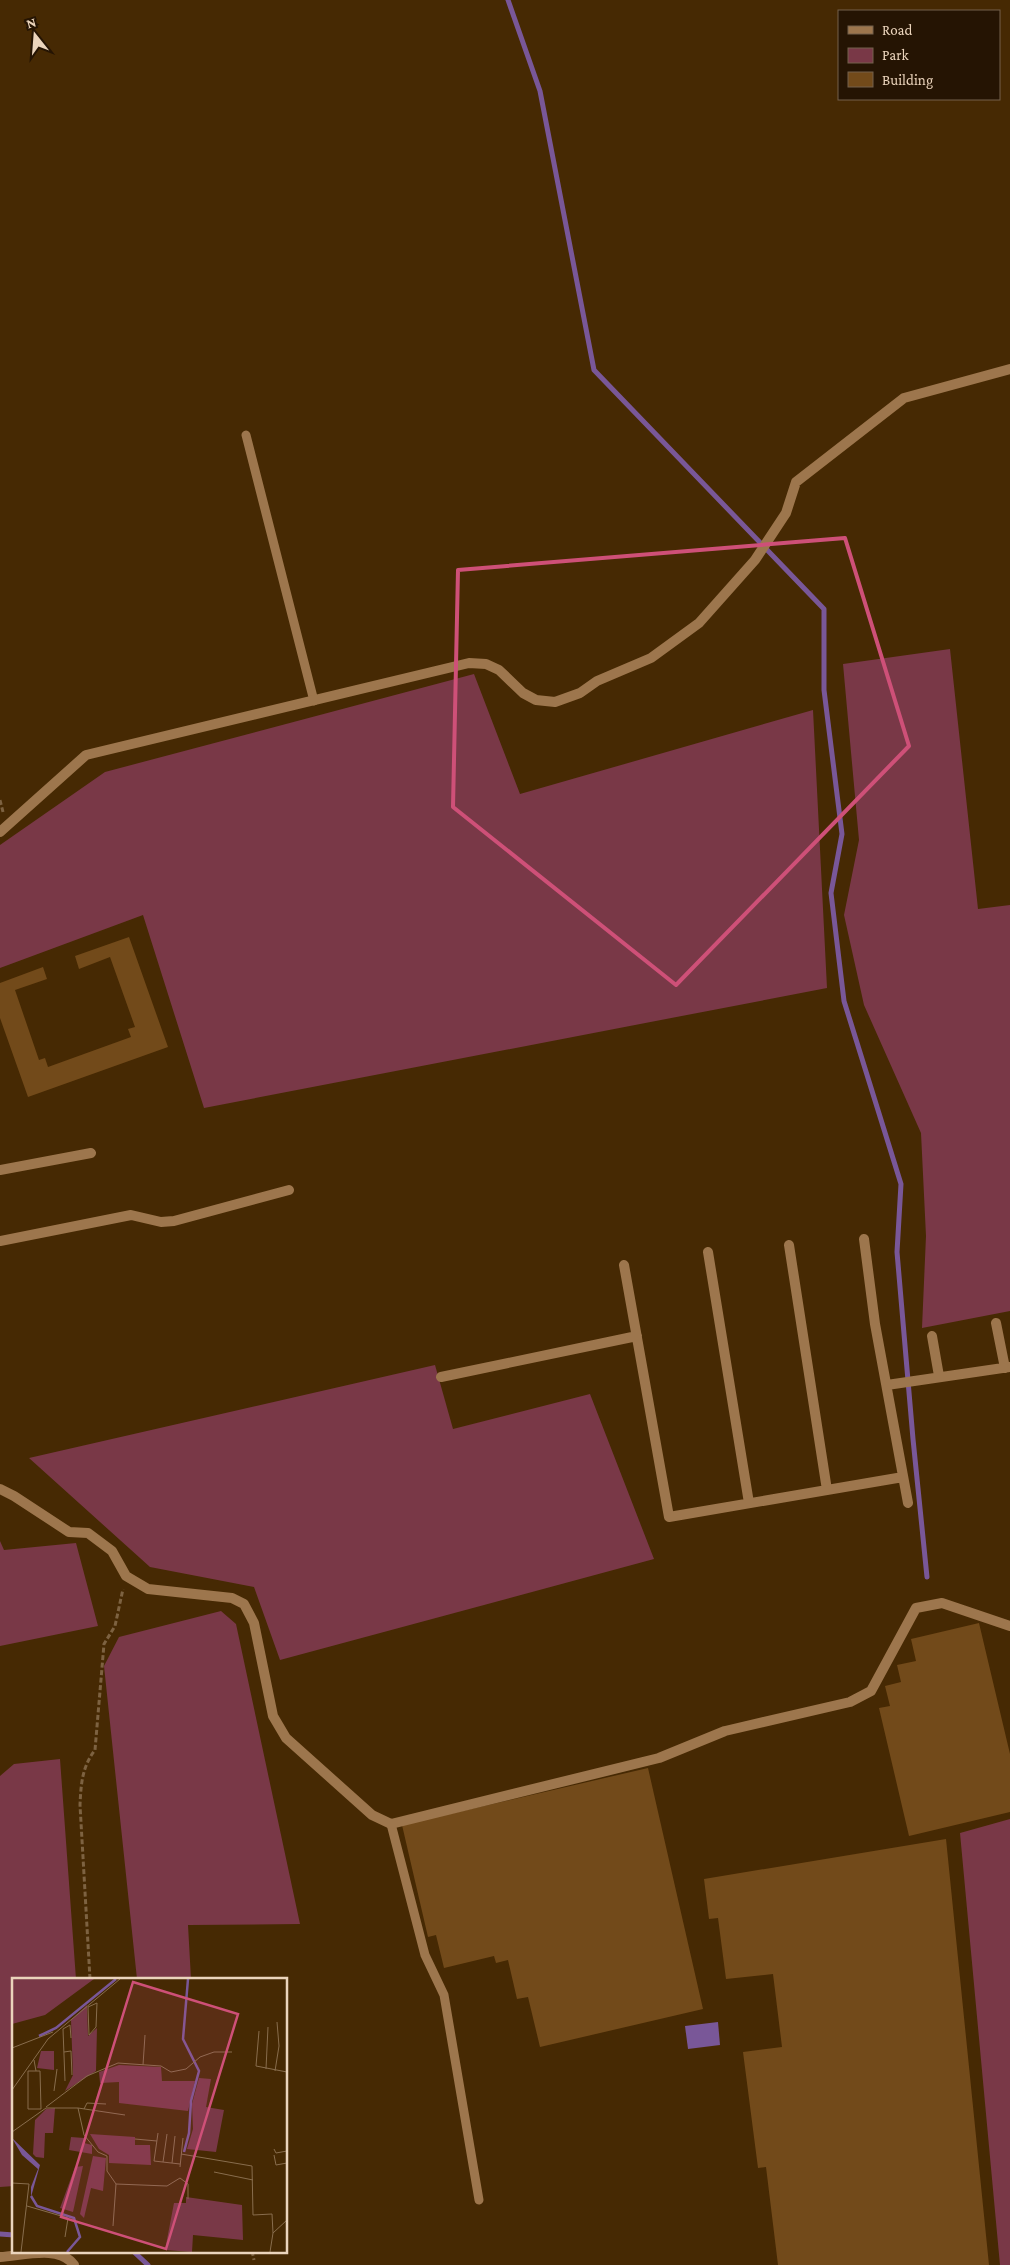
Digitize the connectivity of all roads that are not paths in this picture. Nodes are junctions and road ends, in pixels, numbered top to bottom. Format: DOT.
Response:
graph roads {
  1 [pos="1010,369"];
  2 [pos="246,435"];
  3 [pos="314,701"];
  4 [pos="0,832"];
  5 [pos="91,1153"];
  6 [pos="0,1170"];
  7 [pos="289,1190"];
  8 [pos="864,1239"];
  9 [pos="0,1241"];
  10 [pos="789,1245"];
  11 [pos="708,1252"];
  12 [pos="624,1265"];
  13 [pos="996,1322"];
  14 [pos="636,1336"];
  15 [pos="932,1336"];
  16 [pos="1007,1368"];
  17 [pos="939,1376"];
  18 [pos="441,1377"];
  19 [pos="886,1386"];
  20 [pos="903,1477"];
  21 [pos="0,1489"];
  22 [pos="827,1490"];
  23 [pos="908,1503"];
  24 [pos="749,1504"];
  25 [pos="1010,1626"];
  26 [pos="391,1824"];
  27 [pos="479,2200"];
  28 [pos="0,2257"];
  29 [pos="74,2265"];
  1 -- 3 [label="street"];
  2 -- 3 [label="lane"];
  3 -- 4 [label="street"];
  5 -- 6 [label="street"];
  7 -- 9 [label="street"];
  8 -- 19 [label="street"];
  10 -- 22 [label="street"];
  11 -- 24 [label="street"];
  12 -- 14 [label="street"];
  13 -- 16 [label="street"];
  14 -- 18 [label="street"];
  14 -- 24 [label="street"];
  15 -- 17 [label="street"];
  16 -- 17 [label="street"];
  17 -- 19 [label="street"];
  19 -- 20 [label="street"];
  20 -- 22 [label="street"];
  20 -- 23 [label="street"];
  21 -- 26 [label="street"];
  22 -- 24 [label="street"];
  25 -- 26 [label="street"];
  26 -- 27 [label="lane"];
  28 -- 29 [label="street"];
}
